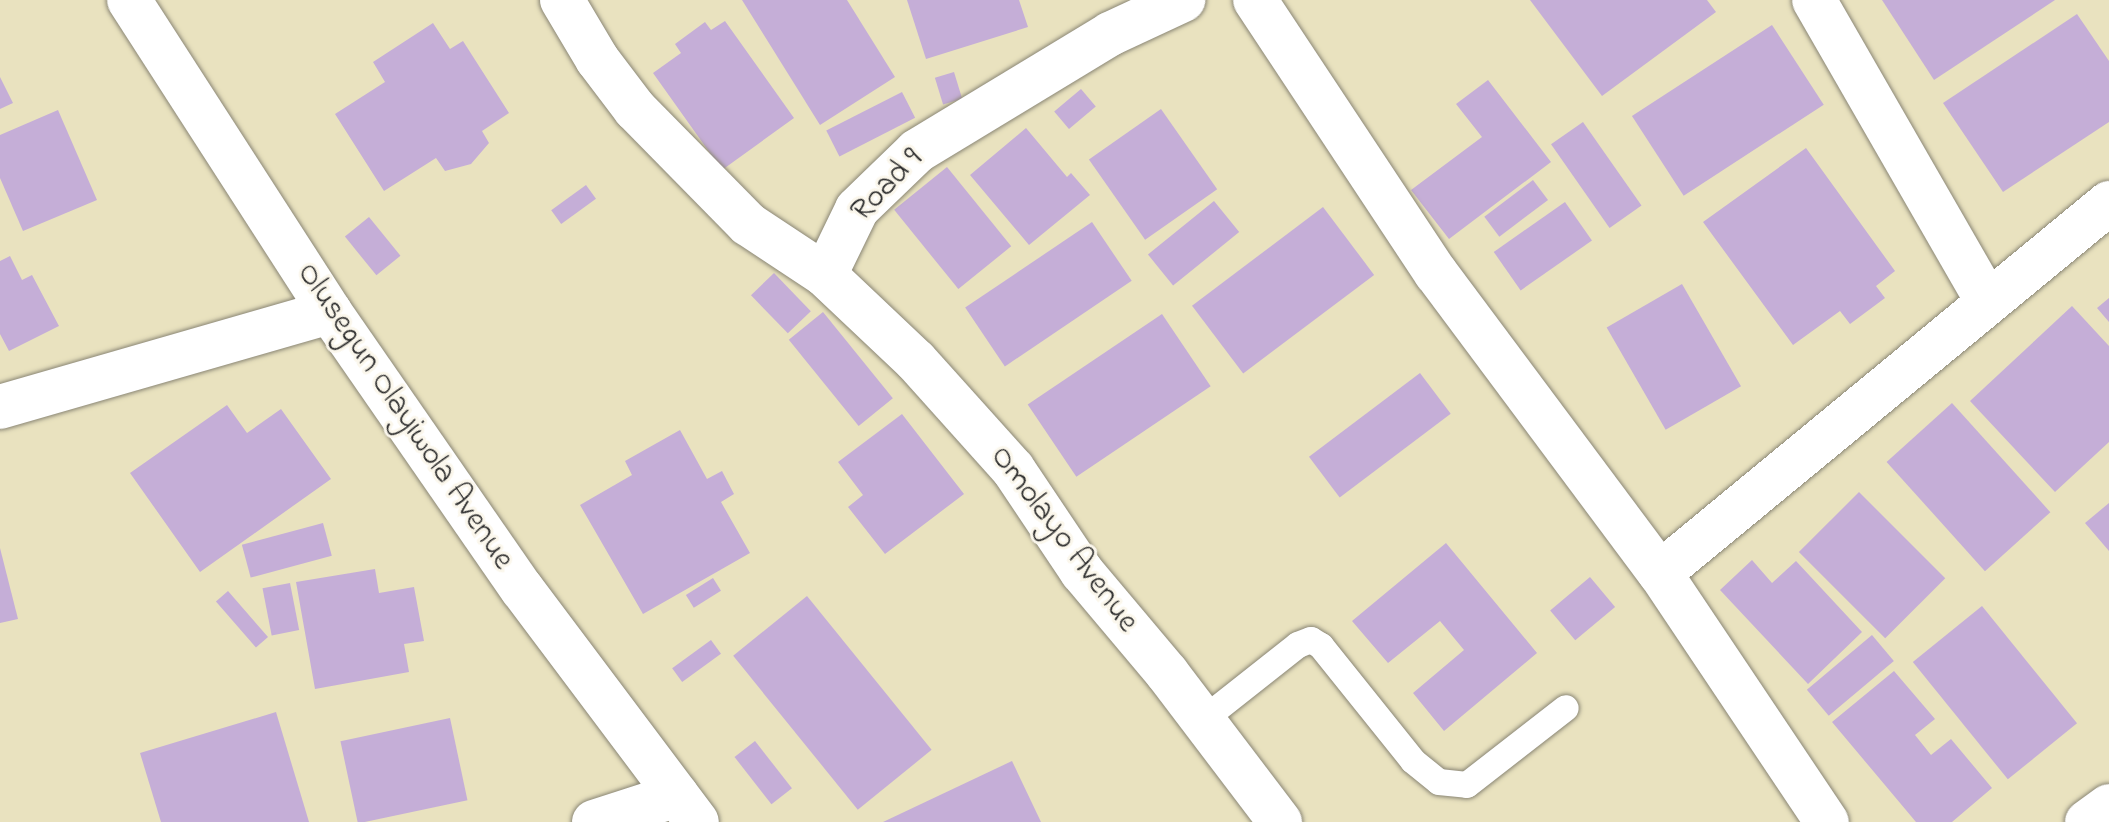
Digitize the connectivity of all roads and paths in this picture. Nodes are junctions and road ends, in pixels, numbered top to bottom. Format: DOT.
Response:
graph roads {
  1 [pos="129,0"];
  2 [pos="562,0"];
  3 [pos="1183,0"];
  4 [pos="1255,0"];
  5 [pos="1814,0"];
  6 [pos="1104,17"];
  7 [pos="2109,203"];
  8 [pos="825,275"];
  9 [pos="1987,301"];
  10 [pos="330,312"];
  11 [pos="0,407"];
  12 [pos="1660,573"];
  13 [pos="1566,708"];
  14 [pos="1203,720"];
  15 [pos="2109,806"];
  16 [pos="687,808"];
  17 [pos="594,822"];
  18 [pos="1280,822"];
  19 [pos="1827,822"];
  20 [pos="2087,822"];
  1 -- 10 [label="street, Olusegun Olayiwola Avenue"];
  2 -- 8 [label="street"];
  3 -- 6 [label="street, Road 9"];
  4 -- 12 [label="street"];
  5 -- 9 [label="street"];
  6 -- 8 [label="street, Road 9"];
  7 -- 9 [label="street"];
  8 -- 14 [label="street, Omolayo Avenue"];
  9 -- 12 [label="street"];
  10 -- 11 [label="street"];
  10 -- 16 [label="street, Olusegun Olayiwola Avenue"];
  12 -- 19 [label="street"];
  13 -- 14 [label="lane"];
  14 -- 18 [label="street, Omolayo Avenue"];
  15 -- 20 [label="street"];
  16 -- 17 [label="street"];
}
